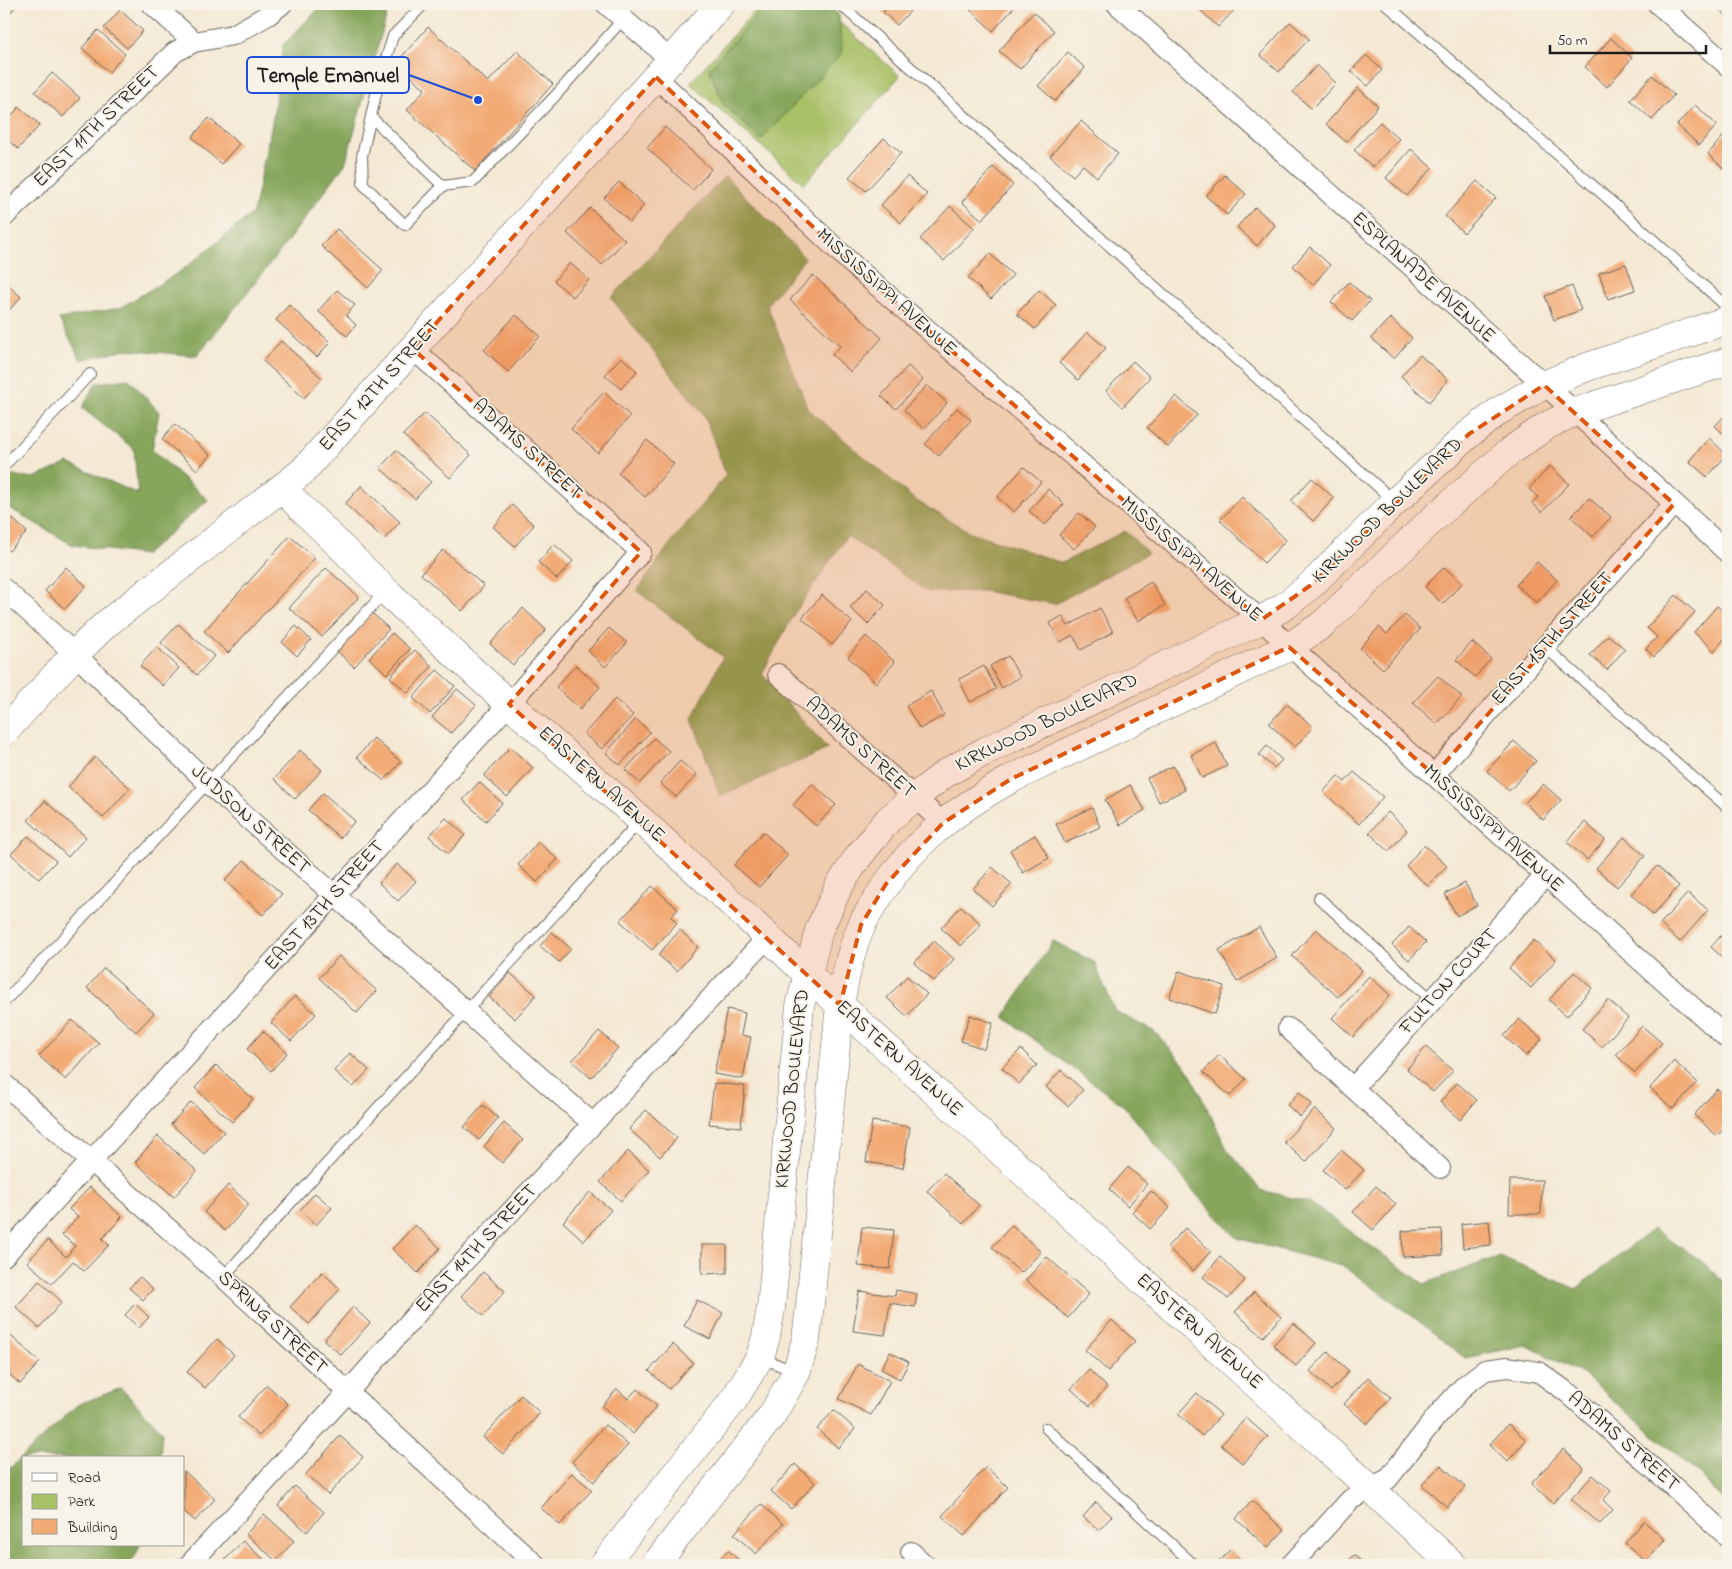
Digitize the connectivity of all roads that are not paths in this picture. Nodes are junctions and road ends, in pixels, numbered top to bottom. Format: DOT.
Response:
graph roads {
  1 [pos="152,4"];
  2 [pos="282,4"];
  3 [pos="424,4"];
  4 [pos="606,4"];
  5 [pos="721,4"];
  6 [pos="840,4"];
  7 [pos="1117,4"];
  8 [pos="1386,4"];
  9 [pos="1658,4"];
  10 [pos="624,19"];
  11 [pos="194,42"];
  12 [pos="1728,66"];
  13 [pos="663,69"];
  14 [pos="370,118"];
  15 [pos="443,186"];
  16 [pos="4,217"];
  17 [pos="1728,308"];
  18 [pos="1728,320"];
  19 [pos="413,349"];
  20 [pos="1728,360"];
  21 [pos="90,374"];
  22 [pos="1544,385"];
  23 [pos="1575,412"];
  24 [pos="4,466"];
  25 [pos="282,489"];
  26 [pos="1395,502"];
  27 [pos="1674,504"];
  28 [pos="641,552"];
  29 [pos="1728,553"];
  30 [pos="4,589"];
  31 [pos="386,591"];
  32 [pos="1261,620"];
  33 [pos="1289,647"];
  34 [pos="1545,647"];
  35 [pos="74,654"];
  36 [pos="778,674"];
  37 [pos="509,704"];
  38 [pos="4,732"];
  39 [pos="1434,775"];
  40 [pos="208,783"];
  41 [pos="915,797"];
  42 [pos="1728,808"];
  43 [pos="641,820"];
  44 [pos="943,823"];
  45 [pos="1545,876"];
  46 [pos="334,895"];
  47 [pos="1319,898"];
  48 [pos="768,937"];
  49 [pos="807,973"];
  50 [pos="1432,1000"];
  51 [pos="4,1002"];
  52 [pos="840,1005"];
  53 [pos="466,1011"];
  54 [pos="1288,1028"];
  55 [pos="1728,1039"];
  56 [pos="4,1084"];
  57 [pos="1353,1088"];
  58 [pos="593,1124"];
  59 [pos="91,1161"];
  60 [pos="1440,1168"];
  61 [pos="4,1256"];
  62 [pos="222,1276"];
  63 [pos="760,1357"];
  64 [pos="796,1373"];
  65 [pos="347,1393"];
  66 [pos="1046,1428"];
  67 [pos="1372,1489"];
  68 [pos="1728,1537"];
  69 [pos="189,1565"];
  70 [pos="536,1565"];
  71 [pos="603,1565"];
  72 [pos="654,1565"];
  73 [pos="1194,1565"];
  74 [pos="1291,1565"];
  75 [pos="1453,1565"];
  1 -- 11 [label="street"];
  2 -- 11 [label="street, EAST 11TH STREET"];
  3 -- 14 [label="lane"];
  4 -- 10 [label="street, MISSISSIPPI AVENUE"];
  5 -- 13 [label="street, EAST 12TH STREET"];
  6 -- 26 [label="lane"];
  7 -- 22 [label="street, ESPLANADE AVENUE"];
  8 -- 17 [label="lane"];
  9 -- 12 [label="street"];
  10 -- 13 [label="street, MISSISSIPPI AVENUE"];
  10 -- 15 [label="lane"];
  11 -- 16 [label="street, EAST 11TH STREET"];
  13 -- 19 [label="street, EAST 12TH STREET"];
  13 -- 32 [label="street, MISSISSIPPI AVENUE"];
  14 -- 15 [label="lane"];
  14 -- 15 [label="lane"];
  18 -- 22 [label="street, KIRKWOOD BOULEVARD"];
  19 -- 25 [label="street, EAST 12TH STREET"];
  19 -- 28 [label="street, ADAMS STREET"];
  20 -- 23 [label="street, KIRKWOOD BOULEVARD"];
  21 -- 24 [label="lane"];
  22 -- 23 [label="street, ESPLANADE AVENUE"];
  22 -- 26 [label="street, KIRKWOOD BOULEVARD"];
  23 -- 27 [label="street, ESPLANADE AVENUE"];
  23 -- 33 [label="street, KIRKWOOD BOULEVARD"];
  25 -- 31 [label="street, EASTERN AVENUE"];
  25 -- 35 [label="street, EAST 12TH STREET"];
  26 -- 32 [label="street, KIRKWOOD BOULEVARD"];
  27 -- 29 [label="street, ESPLANADE AVENUE"];
  27 -- 34 [label="street, EAST 15TH STREET"];
  28 -- 37 [label="street, EAST 13TH STREET"];
  30 -- 35 [label="street, JUDSON STREET"];
  31 -- 37 [label="street, EASTERN AVENUE"];
  31 -- 40 [label="lane"];
  32 -- 33 [label="street, MISSISSIPPI AVENUE"];
  32 -- 41 [label="street, KIRKWOOD BOULEVARD"];
  33 -- 39 [label="street, MISSISSIPPI AVENUE"];
  33 -- 44 [label="street, KIRKWOOD BOULEVARD"];
  34 -- 39 [label="street, EAST 15TH STREET"];
  34 -- 42 [label="lane"];
  35 -- 38 [label="street, EAST 12TH STREET"];
  35 -- 40 [label="street, JUDSON STREET"];
  36 -- 41 [label="street, ADAMS STREET"];
  37 -- 43 [label="street, EASTERN AVENUE"];
  37 -- 46 [label="street, EAST 13TH STREET"];
  39 -- 45 [label="street, MISSISSIPPI AVENUE"];
  40 -- 46 [label="street, JUDSON STREET"];
  40 -- 51 [label="lane"];
  41 -- 44 [label="street, ADAMS STREET"];
  41 -- 49 [label="street, KIRKWOOD BOULEVARD"];
  43 -- 48 [label="street, EASTERN AVENUE"];
  43 -- 53 [label="lane"];
  44 -- 52 [label="street, KIRKWOOD BOULEVARD"];
  45 -- 50 [label="street, FULTON COURT"];
  45 -- 55 [label="street, MISSISSIPPI AVENUE"];
  46 -- 53 [label="street, JUDSON STREET"];
  46 -- 59 [label="street, EAST 13TH STREET"];
  47 -- 50 [label="lane"];
  48 -- 49 [label="street, EASTERN AVENUE"];
  48 -- 58 [label="street, EAST 14TH STREET"];
  49 -- 52 [label="street, EASTERN AVENUE"];
  49 -- 63 [label="street, KIRKWOOD BOULEVARD"];
  50 -- 57 [label="street, FULTON COURT"];
  52 -- 64 [label="street, KIRKWOOD BOULEVARD"];
  52 -- 67 [label="street, EASTERN AVENUE"];
  53 -- 58 [label="street, JUDSON STREET"];
  53 -- 62 [label="lane"];
  54 -- 57 [label="street"];
  56 -- 59 [label="street, SPRING STREET"];
  57 -- 60 [label="street"];
  58 -- 65 [label="street, EAST 14TH STREET"];
  59 -- 61 [label="street, EAST 13TH STREET"];
  59 -- 62 [label="street, SPRING STREET"];
  62 -- 65 [label="street, SPRING STREET"];
  63 -- 64 [label="lane"];
  63 -- 71 [label="street, KIRKWOOD BOULEVARD"];
  64 -- 72 [label="street, KIRKWOOD BOULEVARD"];
  65 -- 69 [label="street, EAST 14TH STREET"];
  65 -- 70 [label="street, SPRING STREET"];
  66 -- 73 [label="lane"];
  67 -- 68 [label="street, ADAMS STREET"];
  67 -- 74 [label="street, ADAMS STREET"];
  67 -- 75 [label="street, EASTERN AVENUE"];
}
